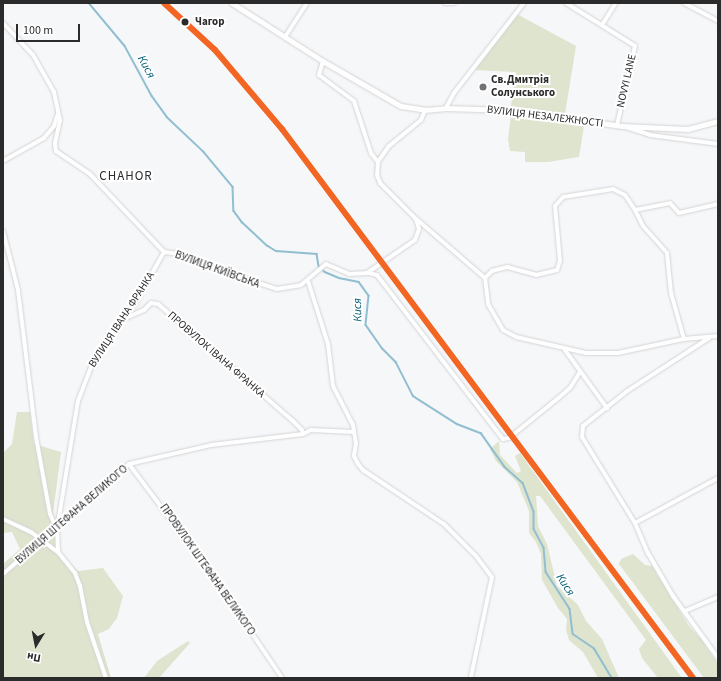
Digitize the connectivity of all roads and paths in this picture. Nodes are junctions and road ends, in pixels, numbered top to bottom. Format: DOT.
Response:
graph roads {
  1 [pos="232,3"];
  2 [pos="307,3"];
  3 [pos="445,3"];
  4 [pos="454,3"];
  5 [pos="524,3"];
  6 [pos="566,3"];
  7 [pos="616,3"];
  8 [pos="684,3"];
  9 [pos="718,20"];
  10 [pos="3,23"];
  11 [pos="602,25"];
  12 [pos="285,37"];
  13 [pos="323,61"];
  14 [pos="446,108"];
  15 [pos="425,110"];
  16 [pos="58,113"];
  17 [pos="718,121"];
  18 [pos="619,125"];
  19 [pos="718,144"];
  20 [pos="3,161"];
  21 [pos="378,162"];
  22 [pos="718,204"];
  23 [pos="635,210"];
  24 [pos="414,217"];
  25 [pos="3,231"];
  26 [pos="164,252"];
  27 [pos="366,273"];
  28 [pos="485,278"];
  29 [pos="308,281"];
  30 [pos="122,321"];
  31 [pos="718,336"];
  32 [pos="711,337"];
  33 [pos="684,339"];
  34 [pos="565,350"];
  35 [pos="580,372"];
  36 [pos="607,408"];
  37 [pos="354,432"];
  38 [pos="303,434"];
  39 [pos="129,464"];
  40 [pos="718,478"];
  41 [pos="3,519"];
  42 [pos="635,523"];
  43 [pos="57,530"];
  44 [pos="43,541"];
  45 [pos="58,552"];
  46 [pos="3,574"];
  47 [pos="718,597"];
  48 [pos="685,611"];
  49 [pos="718,658"];
  50 [pos="471,677"];
  51 [pos="106,678"];
  52 [pos="282,678"];
  1 -- 12 [label="street, ВУЛИЦЯ НЕЗАЛЕЖНОСТІ"];
  2 -- 12 [label="street"];
  3 -- 4 [label="street"];
  5 -- 14 [label="street"];
  6 -- 11 [label="street, NOVYI LANE"];
  7 -- 11 [label="street"];
  8 -- 9 [label="street"];
  10 -- 16 [label="street, ВУЛИЦЯ КИЇВСЬКА"];
  11 -- 18 [label="street, NOVYI LANE"];
  12 -- 13 [label="street, ВУЛИЦЯ НЕЗАЛЕЖНОСТІ"];
  13 -- 15 [label="street, ВУЛИЦЯ НЕЗАЛЕЖНОСТІ"];
  13 -- 21 [label="street"];
  14 -- 15 [label="street, ВУЛИЦЯ НЕЗАЛЕЖНОСТІ"];
  14 -- 18 [label="street, ВУЛИЦЯ НЕЗАЛЕЖНОСТІ"];
  15 -- 21 [label="street"];
  16 -- 20 [label="street"];
  16 -- 26 [label="street, ВУЛИЦЯ КИЇВСЬКА"];
  17 -- 18 [label="street, ВУЛИЦЯ НЕЗАЛЕЖНОСТІ"];
  18 -- 19 [label="street"];
  21 -- 24 [label="street"];
  22 -- 23 [label="street"];
  23 -- 28 [label="street"];
  23 -- 33 [label="street"];
  24 -- 27 [label="street"];
  24 -- 28 [label="street"];
  25 -- 43 [label="street"];
  26 -- 29 [label="street, ВУЛИЦЯ КИЇВСЬКА"];
  26 -- 30 [label="street, ВУЛИЦЯ ІВАНА ФРАНКА"];
  27 -- 29 [label="street, ВУЛИЦЯ КИЇВСЬКА"];
  27 -- 35 [label="street"];
  28 -- 34 [label="street"];
  29 -- 37 [label="street"];
  30 -- 38 [label="street, ПРОВУЛОК ІВАНА ФРАНКА"];
  30 -- 43 [label="street, ВУЛИЦЯ ІВАНА ФРАНКА"];
  31 -- 32 [label="street"];
  32 -- 33 [label="street"];
  32 -- 36 [label="street"];
  33 -- 34 [label="street"];
  34 -- 35 [label="street"];
  35 -- 36 [label="street"];
  36 -- 42 [label="street"];
  37 -- 38 [label="street, ВУЛИЦЯ ШТЕФАНА ВЕЛИКОГО"];
  37 -- 50 [label="street"];
  38 -- 39 [label="street, ВУЛИЦЯ ШТЕФАНА ВЕЛИКОГО"];
  39 -- 43 [label="street, ВУЛИЦЯ ШТЕФАНА ВЕЛИКОГО"];
  39 -- 52 [label="street, ПРОВУЛОК ШТЕФАНА ВЕЛИКОГО"];
  40 -- 42 [label="street"];
  41 -- 44 [label="street"];
  42 -- 48 [label="street"];
  43 -- 44 [label="street, ВУЛИЦЯ ШТЕФАНА ВЕЛИКОГО"];
  43 -- 45 [label="street"];
  44 -- 45 [label="street"];
  44 -- 46 [label="street, ВУЛИЦЯ ШТЕФАНА ВЕЛИКОГО"];
  45 -- 51 [label="street"];
  47 -- 48 [label="street"];
  48 -- 49 [label="street"];
}
